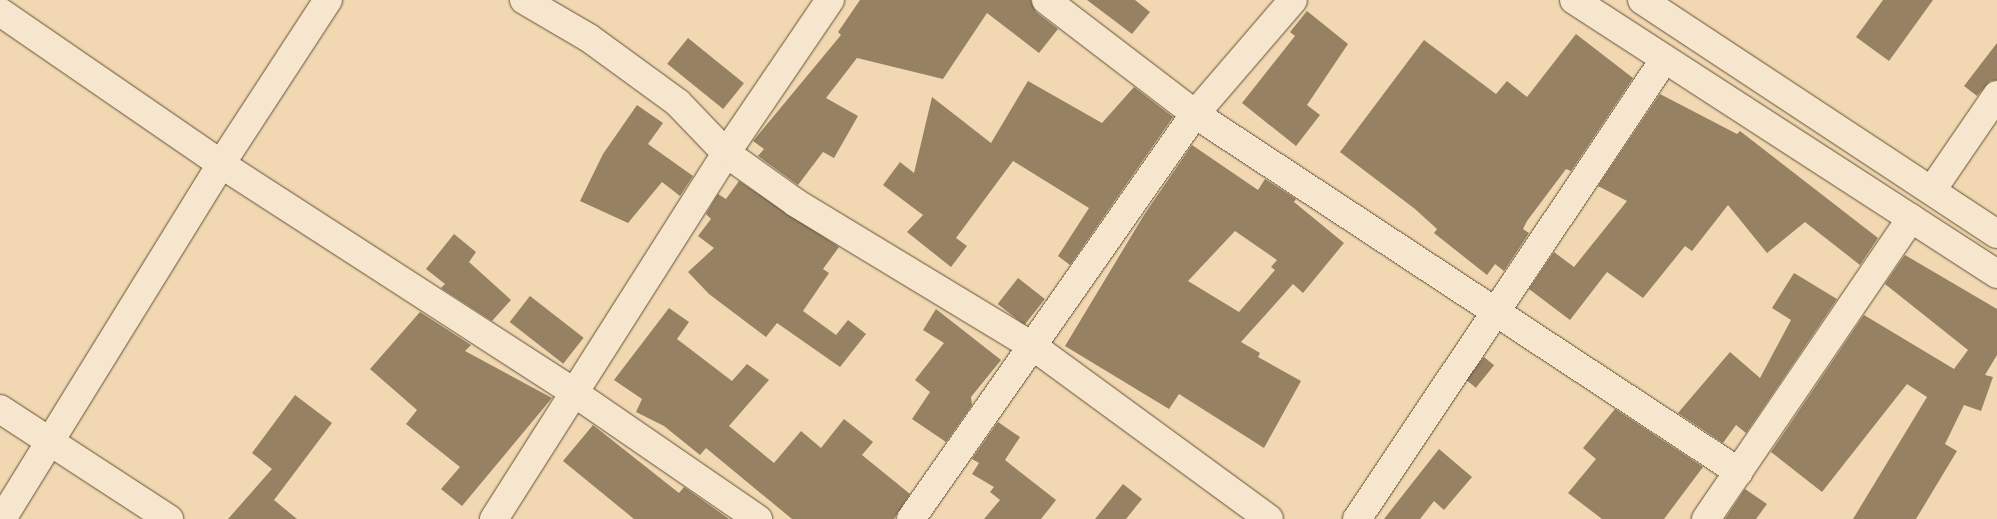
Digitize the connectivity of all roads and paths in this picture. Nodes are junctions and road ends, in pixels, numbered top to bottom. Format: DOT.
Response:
graph roads {
  1 [pos="328,0"];
  2 [pos="524,0"];
  3 [pos="830,0"];
  4 [pos="1046,0"];
  5 [pos="1293,0"];
  6 [pos="1574,0"];
  7 [pos="1661,5"];
  8 [pos="0,12"];
  9 [pos="1664,60"];
  10 [pos="1997,95"];
  11 [pos="1195,114"];
  12 [pos="726,153"];
  13 [pos="221,164"];
  14 [pos="1932,190"];
  15 [pos="1911,218"];
  16 [pos="1997,234"];
  17 [pos="1997,274"];
  18 [pos="1493,313"];
  19 [pos="1034,348"];
  20 [pos="576,394"];
  21 [pos="0,409"];
  22 [pos="50,441"];
  23 [pos="1739,472"];
  24 [pos="2,519"];
  25 [pos="169,519"];
  26 [pos="494,519"];
  27 [pos="758,519"];
  28 [pos="911,519"];
  29 [pos="1269,519"];
  30 [pos="1357,519"];
  31 [pos="1706,519"];
  1 -- 13 [label="street"];
  2 -- 12 [label="street"];
  3 -- 12 [label="street"];
  4 -- 11 [label="street"];
  5 -- 11 [label="street"];
  6 -- 9 [label="street"];
  7 -- 14 [label="street"];
  8 -- 13 [label="street"];
  9 -- 15 [label="street"];
  9 -- 18 [label="street"];
  10 -- 14 [label="street"];
  11 -- 18 [label="street"];
  11 -- 19 [label="street"];
  12 -- 19 [label="street"];
  12 -- 20 [label="street"];
  13 -- 20 [label="street"];
  13 -- 22 [label="street"];
  14 -- 16 [label="street"];
  15 -- 17 [label="street"];
  15 -- 23 [label="street"];
  18 -- 23 [label="street"];
  18 -- 30 [label="street"];
  19 -- 28 [label="street"];
  19 -- 29 [label="street"];
  20 -- 26 [label="street"];
  20 -- 27 [label="street"];
  21 -- 22 [label="street"];
  22 -- 24 [label="street"];
  22 -- 25 [label="street"];
  23 -- 31 [label="street"];
}
